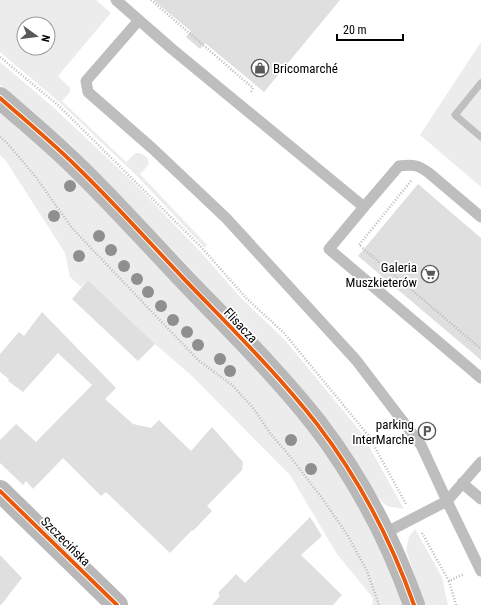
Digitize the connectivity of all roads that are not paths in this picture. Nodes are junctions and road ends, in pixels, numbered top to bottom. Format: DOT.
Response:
graph roads {
  1 [pos="116,0"];
  2 [pos="139,20"];
  3 [pos="0,98"];
  4 [pos="364,207"];
  5 [pos="481,217"];
  6 [pos="481,378"];
  7 [pos="481,462"];
  8 [pos="462,483"];
  9 [pos="0,491"];
  10 [pos="481,499"];
  11 [pos="447,501"];
  12 [pos="385,533"];
  13 [pos="480,568"];
  14 [pos="117,605"];
  15 [pos="414,605"];
  1 -- 2 [label="lane"];
  2 -- 4 [label="lane"];
  2 -- 11 [label="lane"];
  3 -- 12 [label="street, Flisacza"];
  4 -- 5 [label="lane"];
  4 -- 6 [label="lane"];
  7 -- 8 [label="lane"];
  8 -- 10 [label="lane"];
  8 -- 11 [label="lane"];
  9 -- 14 [label="street, Szczecińska"];
  11 -- 12 [label="lane"];
  11 -- 13 [label="lane"];
  12 -- 15 [label="street, Flisacza"];
}
